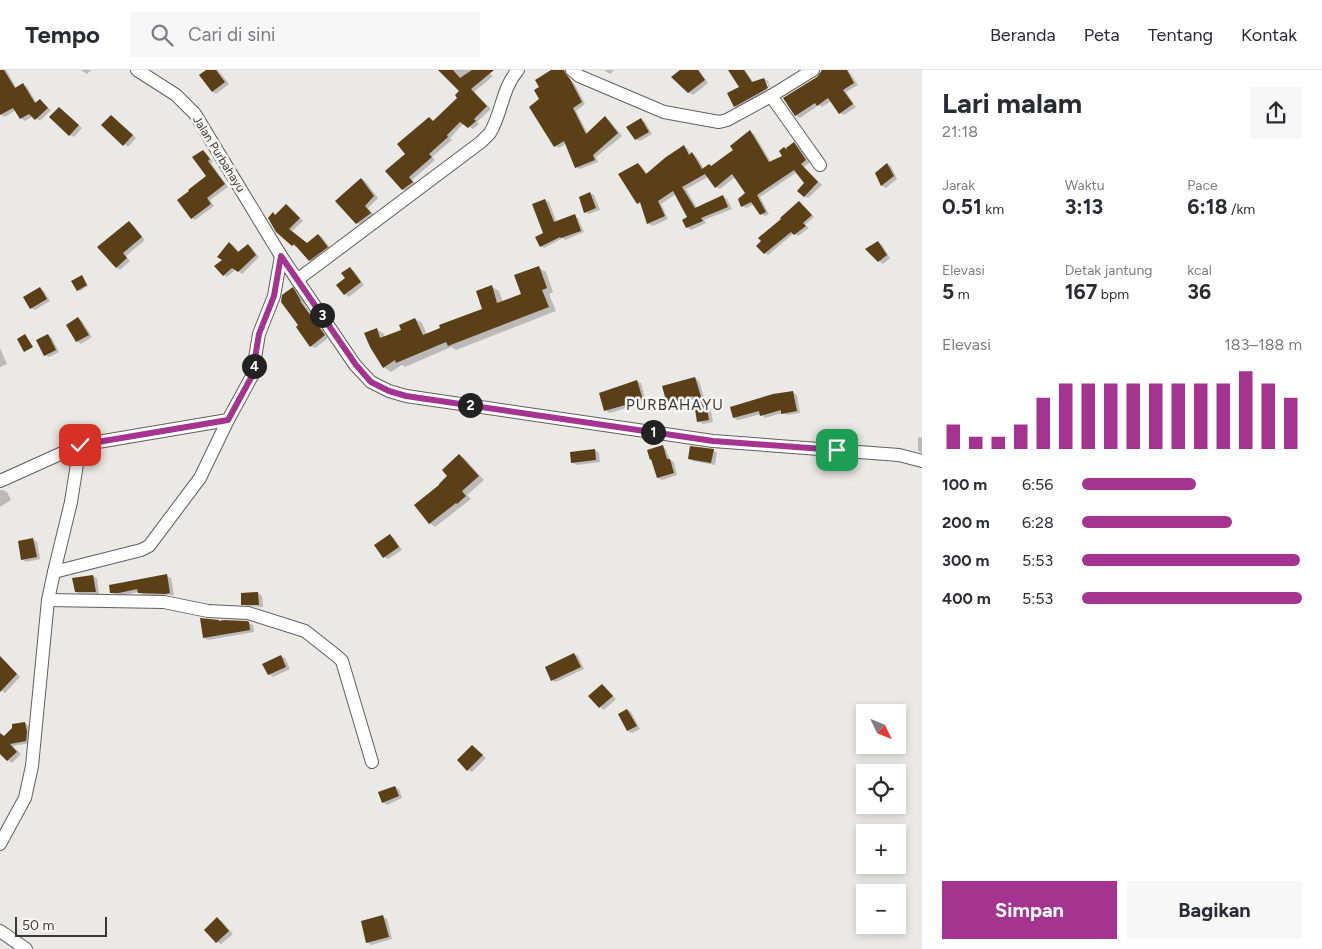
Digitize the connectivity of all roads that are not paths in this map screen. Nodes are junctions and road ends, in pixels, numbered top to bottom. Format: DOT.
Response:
graph roads {
  1 [pos="137,70"];
  2 [pos="518,70"];
  3 [pos="572,70"];
  4 [pos="813,70"];
  5 [pos="772,96"];
  6 [pos="820,165"];
  7 [pos="281,256"];
  8 [pos="297,280"];
  9 [pos="228,420"];
  10 [pos="80,445"];
  11 [pos="922,461"];
  12 [pos="0,481"];
  13 [pos="54,572"];
  14 [pos="48,600"];
  15 [pos="372,762"];
  16 [pos="0,844"];
  17 [pos="0,931"];
  18 [pos="26,949"];
  1 -- 7 [label="street, Jalan Purbahayu"];
  2 -- 8 [label="street"];
  3 -- 5 [label="street"];
  4 -- 5 [label="street"];
  5 -- 6 [label="street"];
  7 -- 8 [label="street, Jalan Purbahayu"];
  7 -- 9 [label="street"];
  8 -- 11 [label="street, Jalan Purbahayu"];
  9 -- 10 [label="street"];
  9 -- 13 [label="street"];
  10 -- 12 [label="street"];
  10 -- 13 [label="street"];
  13 -- 14 [label="street"];
  14 -- 15 [label="street"];
  14 -- 16 [label="street"];
  17 -- 18 [label="street"];
}
